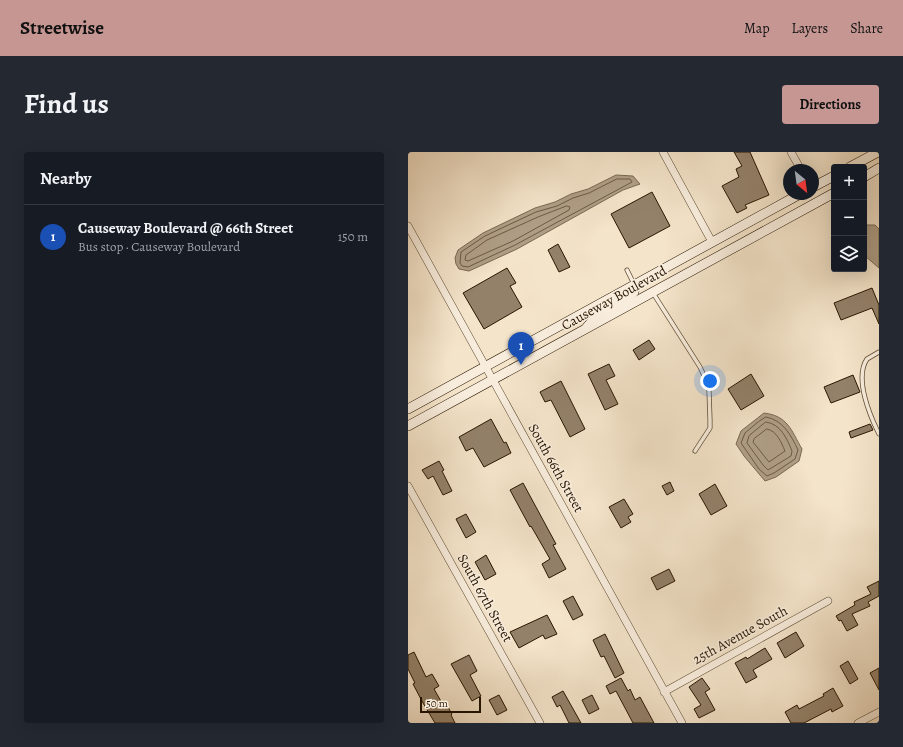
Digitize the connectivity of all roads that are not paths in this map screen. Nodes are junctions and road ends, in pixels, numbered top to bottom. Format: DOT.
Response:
graph roads {
  1 [pos="662,152"];
  2 [pos="791,152"];
  3 [pos="878,152"];
  4 [pos="798,164"];
  5 [pos="856,164"];
  6 [pos="879,168"];
  7 [pos="867,175"];
  8 [pos="831,178"];
  9 [pos="819,184"];
  10 [pos="831,195"];
  11 [pos="789,200"];
  12 [pos="408,226"];
  13 [pos="712,242"];
  14 [pos="627,270"];
  15 [pos="635,285"];
  16 [pos="653,293"];
  17 [pos="584,331"];
  18 [pos="879,352"];
  19 [pos="485,367"];
  20 [pos="492,380"];
  21 [pos="408,409"];
  22 [pos="408,426"];
  23 [pos="879,434"];
  24 [pos="695,451"];
  25 [pos="408,486"];
  26 [pos="828,601"];
  27 [pos="664,692"];
  28 [pos="879,712"];
  29 [pos="540,723"];
  30 [pos="682,723"];
  31 [pos="858,723"];
  1 -- 13 [label="street"];
  2 -- 4 [label="street"];
  3 -- 5 [label="main road"];
  6 -- 7 [label="main road"];
  8 -- 9 [label="main road"];
  10 -- 16 [label="main road, Causeway Boulevard"];
  11 -- 13 [label="main road, Causeway Boulevard"];
  12 -- 19 [label="street, South 66th Street"];
  13 -- 15 [label="main road, Causeway Boulevard"];
  14 -- 15 [label="lane"];
  15 -- 17 [label="main road"];
  15 -- 19 [label="main road, Causeway Boulevard"];
  16 -- 17 [label="main road, Causeway Boulevard"];
  16 -- 24 [label="lane"];
  17 -- 20 [label="main road, Causeway Boulevard"];
  18 -- 23 [label="lane"];
  19 -- 20 [label="street, South 66th Street"];
  19 -- 21 [label="main road, Causeway Boulevard"];
  20 -- 22 [label="main road, Causeway Boulevard"];
  20 -- 27 [label="street, South 66th Street"];
  25 -- 29 [label="street, South 67th Street"];
  26 -- 27 [label="street, 25th Avenue South"];
  27 -- 30 [label="street, South 66th Street"];
  28 -- 31 [label="street"];
}
